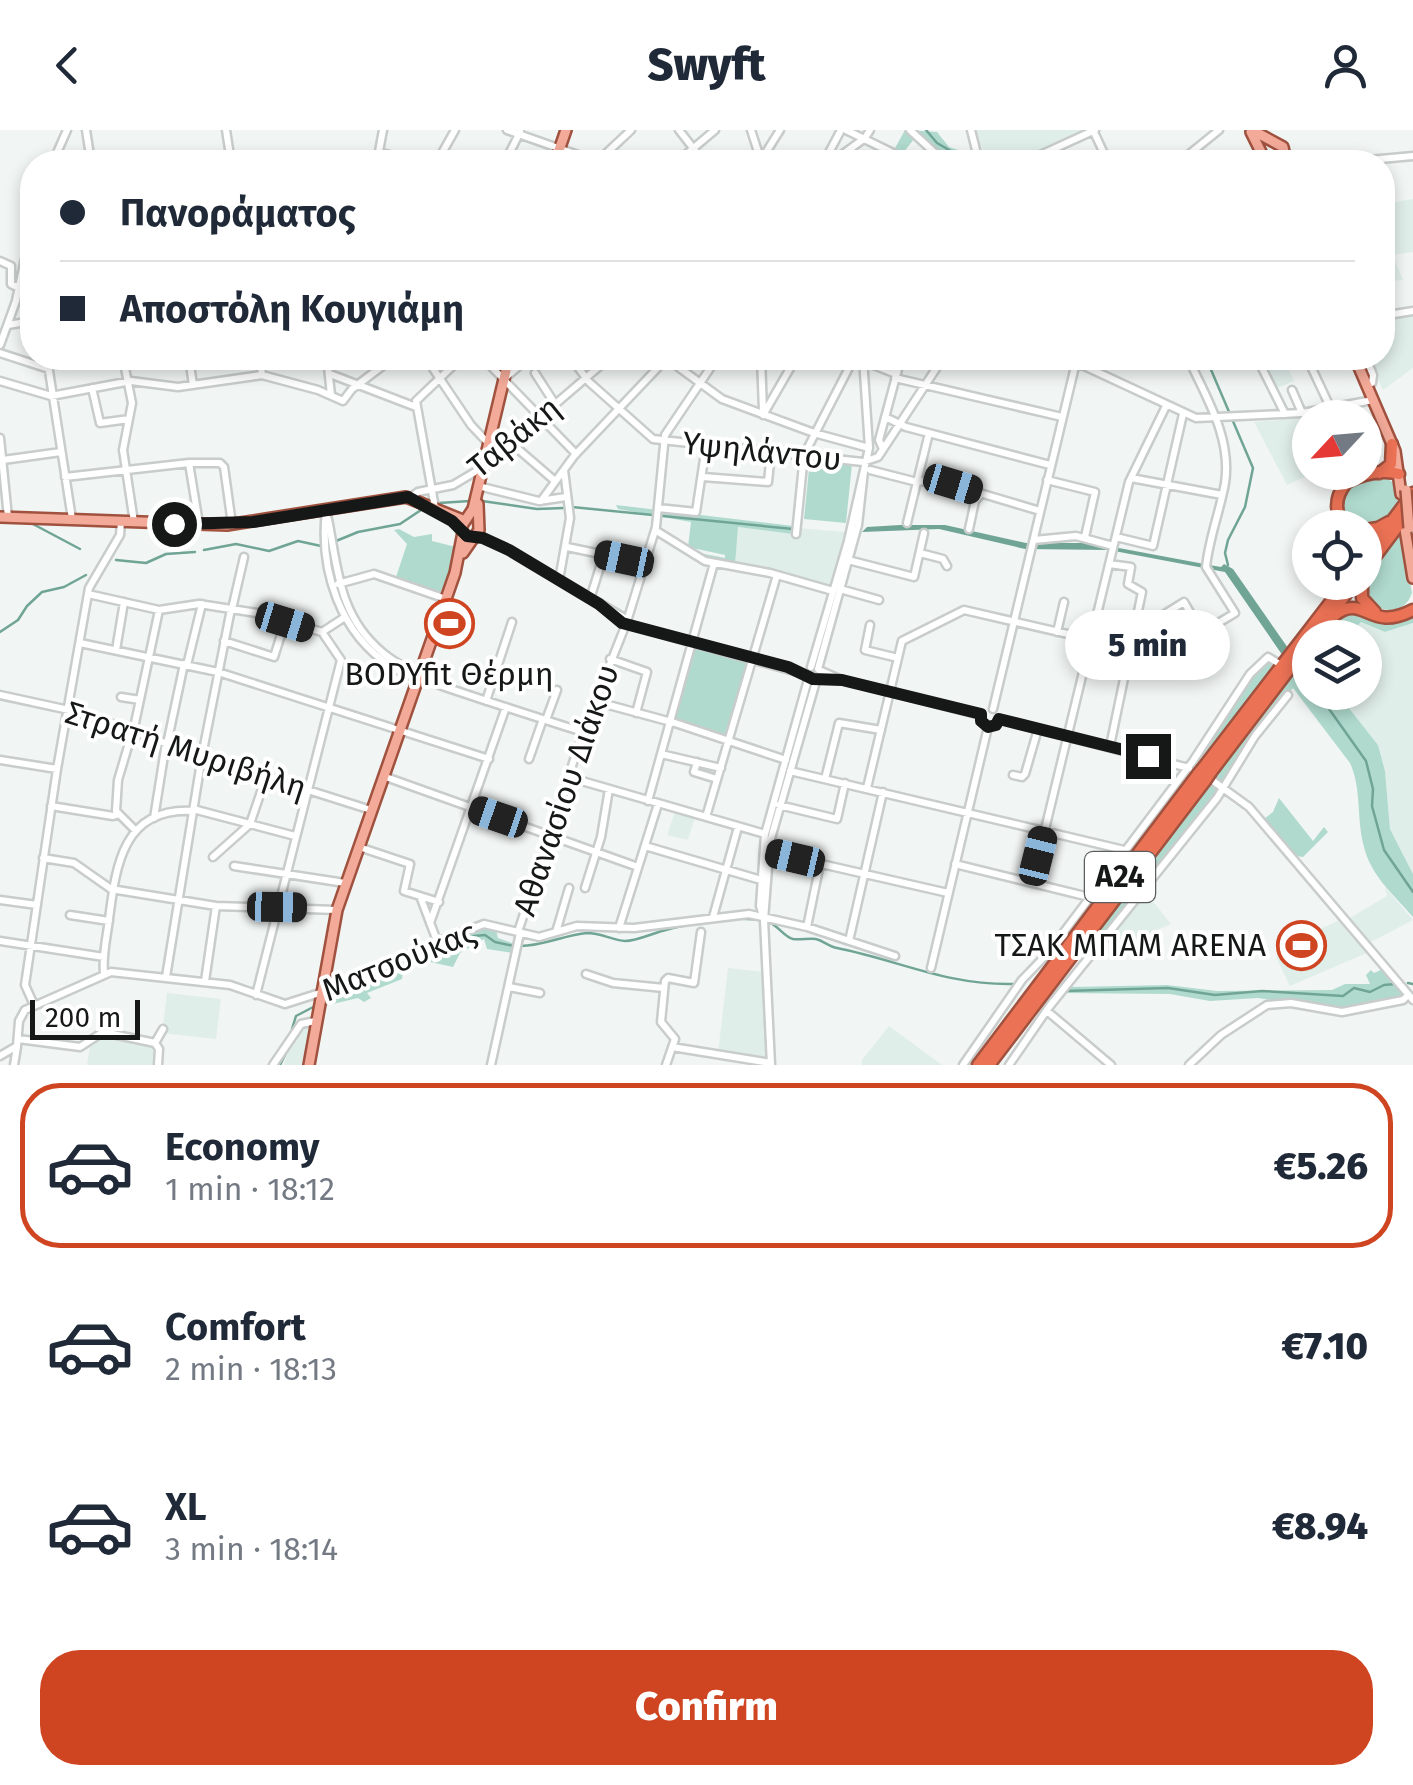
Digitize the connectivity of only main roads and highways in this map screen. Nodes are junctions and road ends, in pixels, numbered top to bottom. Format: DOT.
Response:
graph roads {
  1 [pos="1250,130"];
  2 [pos="1278,143"];
  3 [pos="1266,150"];
  4 [pos="1283,150"];
  5 [pos="506,370"];
  6 [pos="1364,370"];
  7 [pos="1366,370"];
  8 [pos="1392,444"];
  9 [pos="1382,472"];
  10 [pos="1403,483"];
  11 [pos="1413,506"];
  12 [pos="1342,510"];
  13 [pos="1397,514"];
  14 [pos="4,517"];
  15 [pos="1382,527"];
  16 [pos="470,528"];
  17 [pos="1407,529"];
  18 [pos="1382,538"];
  19 [pos="1382,543"];
  20 [pos="1413,562"];
  21 [pos="1413,578"];
  22 [pos="1344,600"];
  23 [pos="1364,600"];
  24 [pos="1412,605"];
  25 [pos="1328,620"];
  26 [pos="1333,620"];
  27 [pos="1292,657"];
  28 [pos="1038,992"];
  29 [pos="308,1065"];
  30 [pos="978,1065"];
  31 [pos="990,1065"];
  1 -- 2 [label="main road"];
  2 -- 3 [label="main road"];
  2 -- 4 [label="main road"];
  5 -- 16 [label="main road"];
  6 -- 8 [label="main road"];
  7 -- 10 [label="main road"];
  8 -- 9 [label="highway"];
  8 -- 10 [label="main road"];
  10 -- 12 [label="highway"];
  10 -- 13 [label="highway"];
  10 -- 17 [label="main road, bridge"];
  11 -- 19 [label="highway"];
  13 -- 15 [label="highway"];
  13 -- 18 [label="highway"];
  14 -- 16 [label="main road"];
  16 -- 29 [label="main road"];
  17 -- 20 [label="main road"];
  17 -- 21 [label="main road"];
  22 -- 25 [label="highway, Α24"];
  23 -- 24 [label="highway"];
  24 -- 26 [label="highway"];
  27 -- 28 [label="highway, Α24"];
  28 -- 30 [label="highway, Α24"];
  28 -- 31 [label="highway, Α24"];
}
